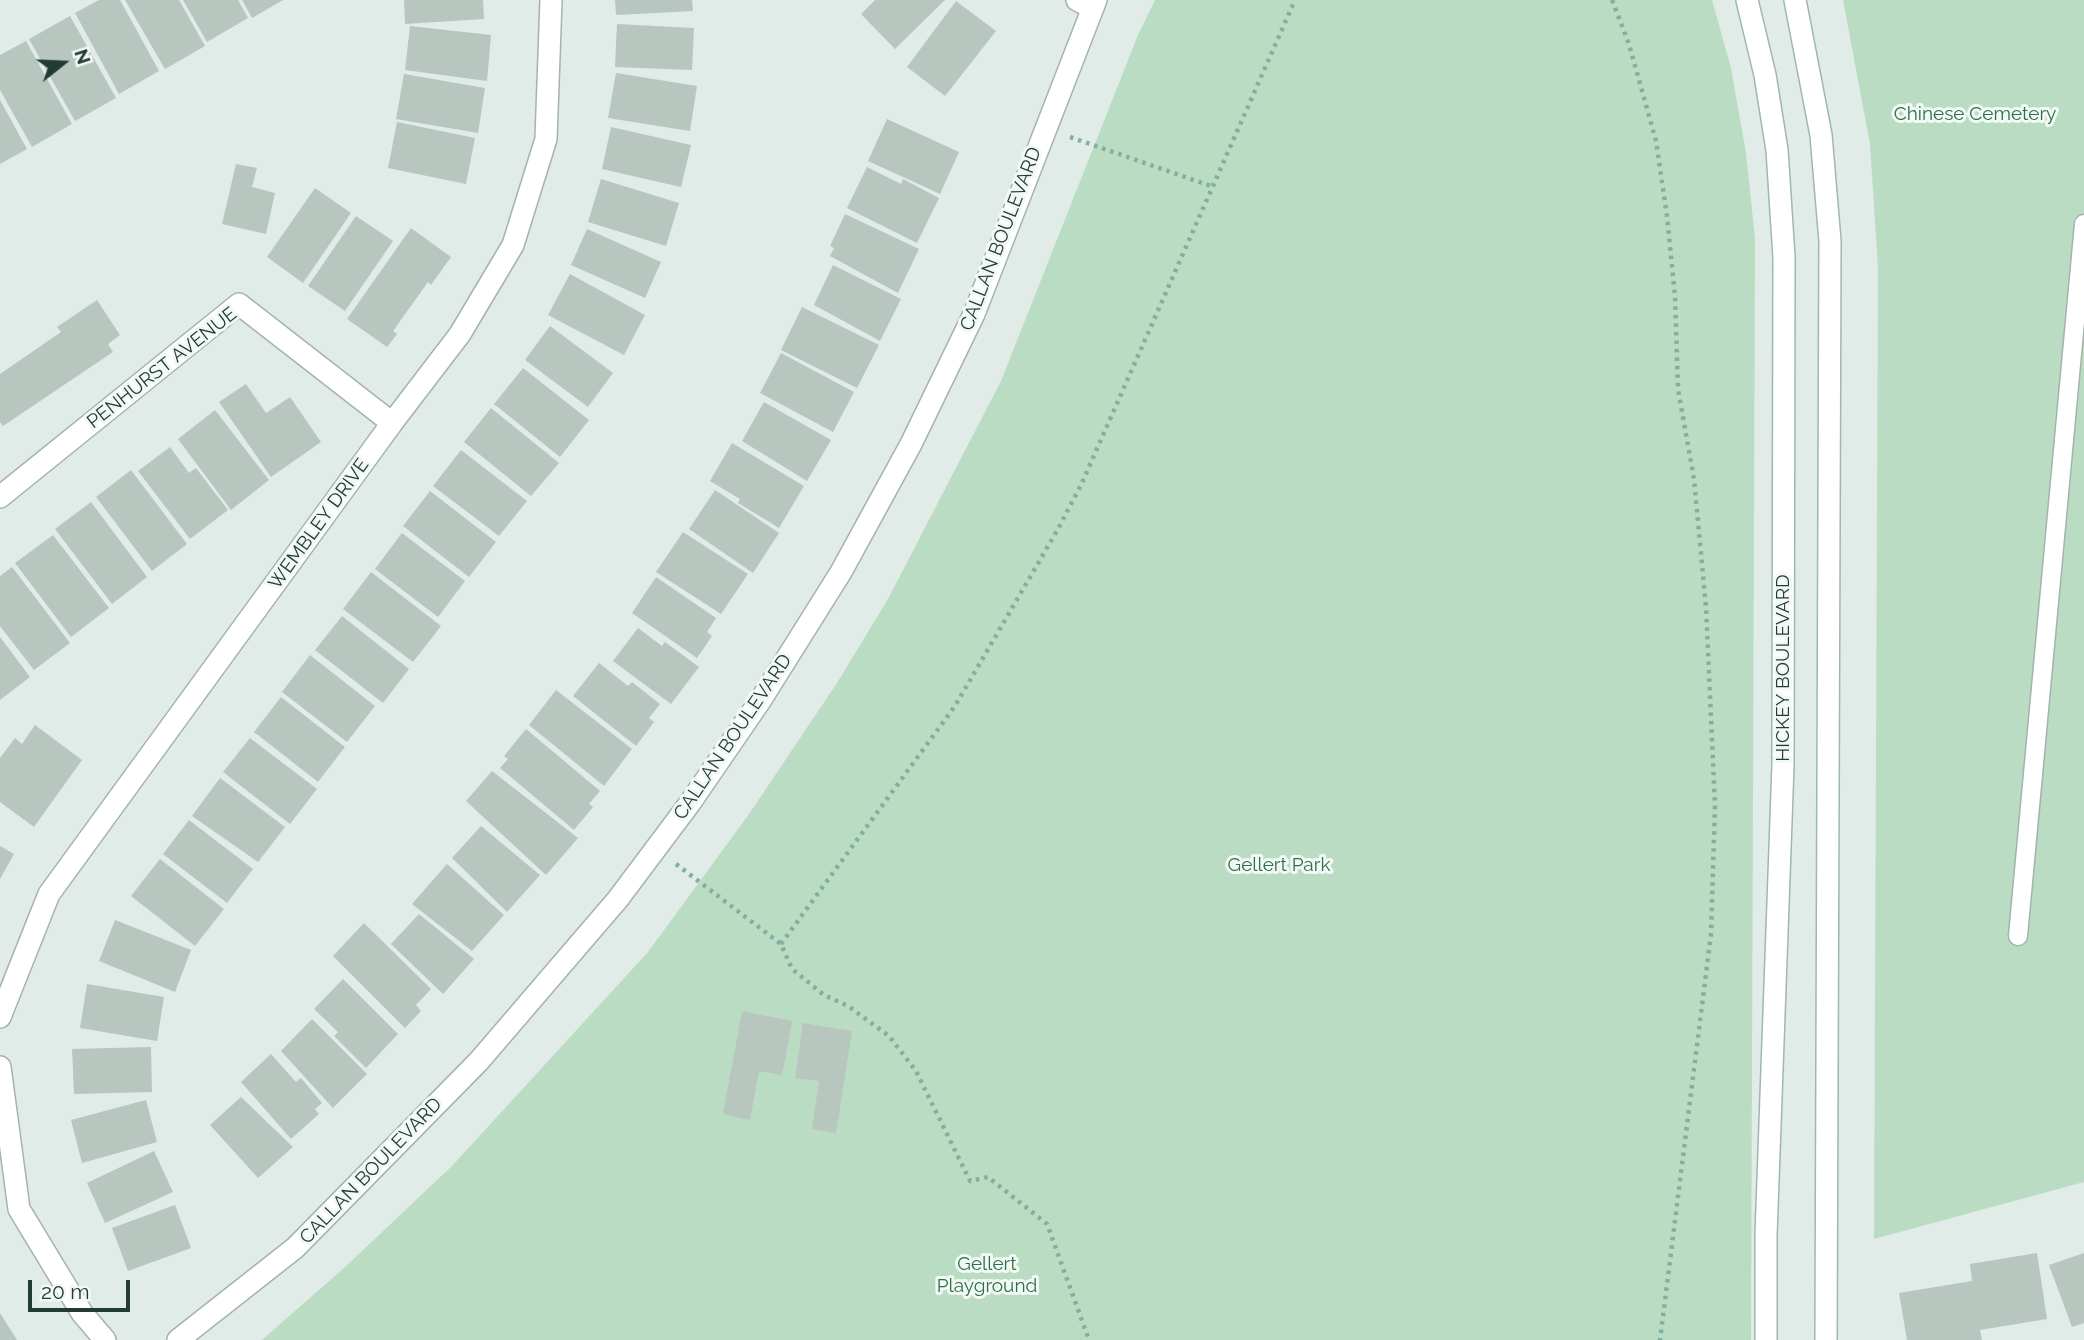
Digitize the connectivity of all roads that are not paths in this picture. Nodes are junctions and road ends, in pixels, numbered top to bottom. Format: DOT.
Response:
graph roads {
  1 [pos="551,0"];
  2 [pos="1747,0"];
  3 [pos="1795,0"];
  4 [pos="1088,3"];
  5 [pos="2084,224"];
  6 [pos="392,423"];
  7 [pos="0,497"];
  8 [pos="2018,936"];
  9 [pos="0,1017"];
  10 [pos="0,1068"];
  11 [pos="105,1340"];
  12 [pos="178,1340"];
  13 [pos="1766,1340"];
  14 [pos="1826,1340"];
  1 -- 6 [label="street, WEMBLEY DRIVE"];
  2 -- 13 [label="street, HICKEY BOULEVARD"];
  3 -- 14 [label="street"];
  4 -- 12 [label="street, CALLAN BOULEVARD"];
  5 -- 8 [label="lane"];
  6 -- 7 [label="street, PENHURST AVENUE"];
  6 -- 9 [label="street, WEMBLEY DRIVE"];
  10 -- 11 [label="street"];
}
